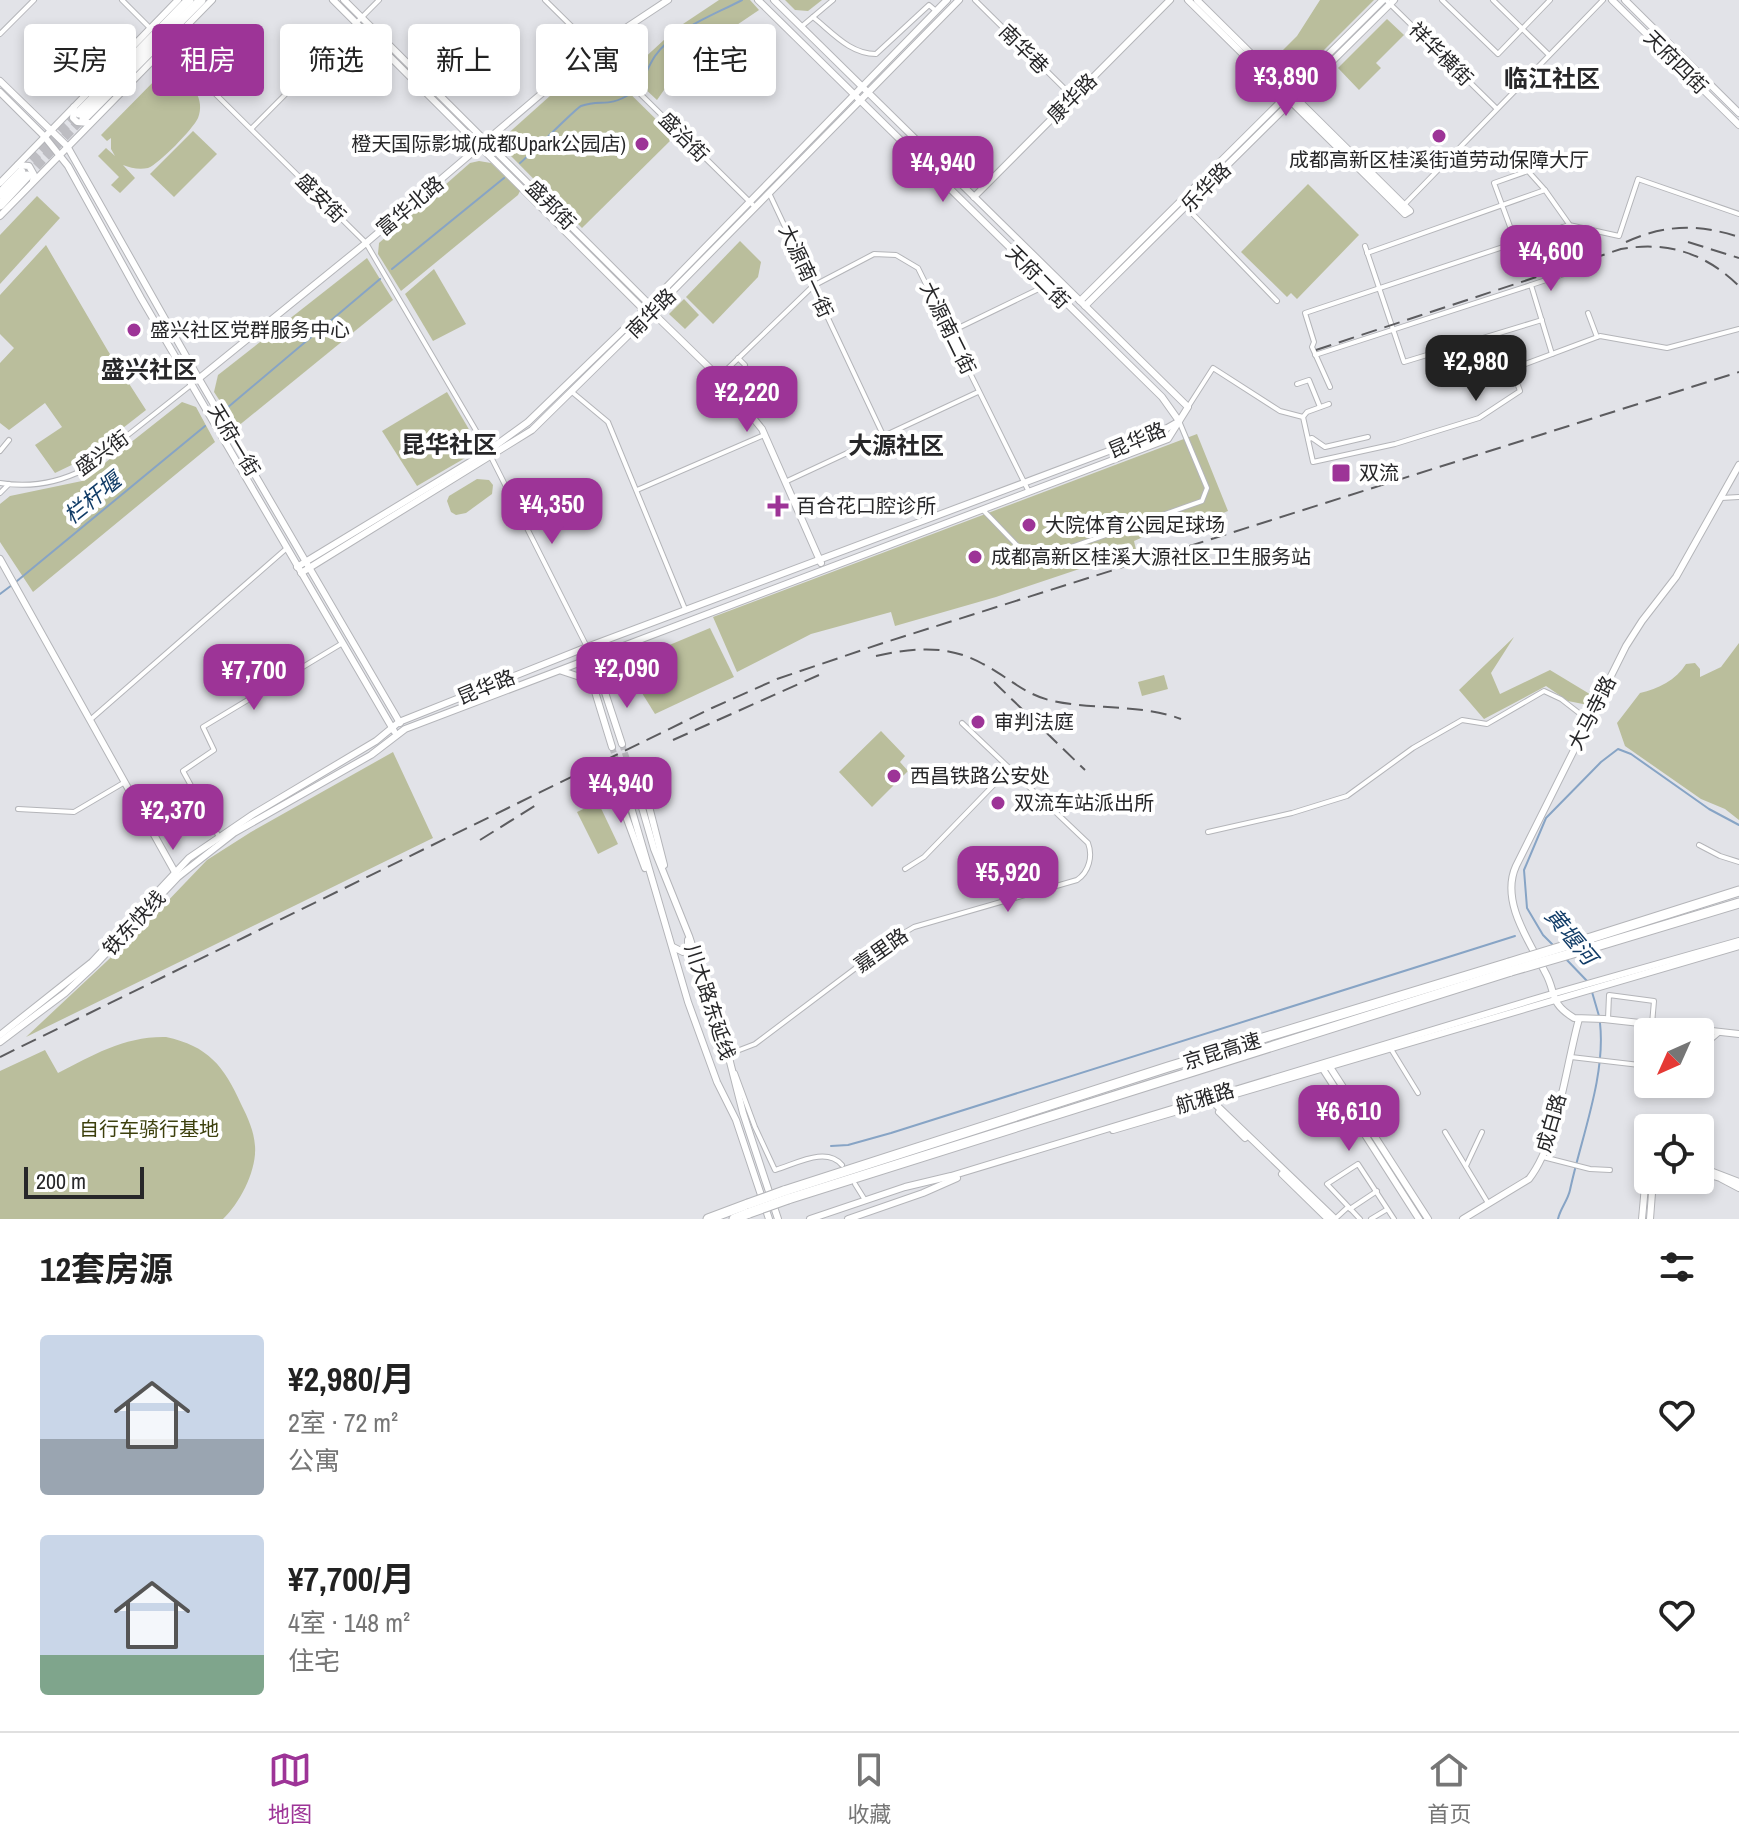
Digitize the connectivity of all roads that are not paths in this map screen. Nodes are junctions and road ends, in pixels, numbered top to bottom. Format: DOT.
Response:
graph roads {
  1 [pos="34,0"];
  2 [pos="122,0"];
  3 [pos="178,0"];
  4 [pos="189,0"];
  5 [pos="201,0"];
  6 [pos="212,0"];
  7 [pos="333,0"];
  8 [pos="344,0"];
  9 [pos="379,0"];
  10 [pos="545,0"];
  11 [pos="668,0"];
  12 [pos="758,0"];
  13 [pos="774,0"];
  14 [pos="833,0"];
  15 [pos="947,0"];
  16 [pos="959,0"];
  17 [pos="975,0"];
  18 [pos="1170,0"];
  19 [pos="1188,0"];
  20 [pos="1197,0"];
  21 [pos="1442,0"];
  22 [pos="1493,0"];
  23 [pos="1550,0"];
  24 [pos="1603,0"];
  25 [pos="1612,0"];
  26 [pos="1625,0"];
  27 [pos="1388,1"];
  28 [pos="936,11"];
  29 [pos="813,17"];
  30 [pos="360,20"];
  31 [pos="189,24"];
  32 [pos="569,24"];
  33 [pos="632,24"];
  34 [pos="801,27"];
  35 [pos="150,28"];
  36 [pos="1522,29"];
  37 [pos="0,34"];
  38 [pos="1549,55"];
  39 [pos="152,58"];
  40 [pos="0,81"];
  41 [pos="861,85"];
  42 [pos="0,92"];
  43 [pos="868,93"];
  44 [pos="853,94"];
  45 [pos="219,96"];
  46 [pos="540,96"];
  47 [pos="642,96"];
  48 [pos="1291,97"];
  49 [pos="1073,98"];
  50 [pos="860,101"];
  51 [pos="1496,108"];
  52 [pos="1739,113"];
  53 [pos="82,114"];
  54 [pos="1739,125"];
  55 [pos="252,128"];
  56 [pos="50,129"];
  57 [pos="44,136"];
  58 [pos="484,144"];
  59 [pos="67,146"];
  60 [pos="59,154"];
  61 [pos="25,174"];
  62 [pos="0,183"];
  63 [pos="1545,190"];
  64 [pos="769,192"];
  65 [pos="0,194"];
  66 [pos="974,197"];
  67 [pos="752,204"];
  68 [pos="1183,204"];
  69 [pos="0,205"];
  70 [pos="1404,205"];
  71 [pos="1502,206"];
  72 [pos="1739,214"];
  73 [pos="0,216"];
  74 [pos="1566,226"];
  75 [pos="1512,232"];
  76 [pos="366,243"];
  77 [pos="1365,246"];
  78 [pos="1367,253"];
  79 [pos="1568,254"];
  80 [pos="1570,272"];
  81 [pos="1047,285"];
  82 [pos="1531,285"];
  83 [pos="813,286"];
  84 [pos="1378,289"];
  85 [pos="1277,301"];
  86 [pos="1083,304"];
  87 [pos="649,309"];
  88 [pos="1588,313"];
  89 [pos="1542,320"];
  90 [pos="1394,329"];
  91 [pos="1739,329"];
  92 [pos="950,332"];
  93 [pos="1597,337"];
  94 [pos="1552,354"];
  95 [pos="1315,355"];
  96 [pos="738,358"];
  97 [pos="745,365"];
  98 [pos="719,377"];
  99 [pos="199,379"];
  100 [pos="1297,384"];
  101 [pos="191,385"];
  102 [pos="1330,387"];
  103 [pos="979,391"];
  104 [pos="572,392"];
  105 [pos="1329,404"];
  106 [pos="1188,407"];
  107 [pos="1320,407"];
  108 [pos="1303,417"];
  109 [pos="1179,421"];
  110 [pos="764,435"];
  111 [pos="884,437"];
  112 [pos="1368,437"];
  113 [pos="1308,439"];
  114 [pos="9,440"];
  115 [pos="0,451"];
  116 [pos="489,454"];
  117 [pos="1739,465"];
  118 [pos="785,482"];
  119 [pos="0,483"];
  120 [pos="9,484"];
  121 [pos="1026,484"];
  122 [pos="637,490"];
  123 [pos="0,493"];
  124 [pos="1029,493"];
  125 [pos="1739,497"];
  126 [pos="1719,498"];
  127 [pos="982,510"];
  128 [pos="287,548"];
  129 [pos="0,559"];
  130 [pos="820,561"];
  131 [pos="308,565"];
  132 [pos="299,570"];
  133 [pos="823,570"];
  134 [pos="5,572"];
  135 [pos="686,611"];
  136 [pos="341,644"];
  137 [pos="621,646"];
  138 [pos="587,647"];
  139 [pos="595,656"];
  140 [pos="585,660"];
  141 [pos="557,670"];
  142 [pos="604,683"];
  143 [pos="594,687"];
  144 [pos="90,720"];
  145 [pos="1588,720"];
  146 [pos="399,722"];
  147 [pos="962,723"];
  148 [pos="392,728"];
  149 [pos="405,729"];
  150 [pos="397,737"];
  151 [pos="622,744"];
  152 [pos="612,747"];
  153 [pos="1010,768"];
  154 [pos="125,782"];
  155 [pos="636,787"];
  156 [pos="626,790"];
  157 [pos="18,809"];
  158 [pos="1208,832"];
  159 [pos="220,840"];
  160 [pos="1699,845"];
  161 [pos="1739,862"];
  162 [pos="905,869"];
  163 [pos="176,874"];
  164 [pos="670,888"];
  165 [pos="1739,891"];
  166 [pos="656,893"];
  167 [pos="1739,903"];
  168 [pos="689,936"];
  169 [pos="1739,943"];
  170 [pos="671,944"];
  171 [pos="1579,946"];
  172 [pos="1553,997"];
  173 [pos="1653,1018"];
  174 [pos="1579,1019"];
  175 [pos="1606,1019"];
  176 [pos="1634,1022"];
  177 [pos="1714,1030"];
  178 [pos="1721,1031"];
  179 [pos="1739,1034"];
  180 [pos="0,1035"];
  181 [pos="1714,1037"];
  182 [pos="0,1042"];
  183 [pos="1389,1047"];
  184 [pos="728,1054"];
  185 [pos="1568,1057"];
  186 [pos="1324,1064"];
  187 [pos="1634,1064"];
  188 [pos="1418,1093"];
  189 [pos="1209,1100"];
  190 [pos="1445,1132"];
  191 [pos="1482,1132"];
  192 [pos="1542,1157"];
  193 [pos="842,1165"];
  194 [pos="1466,1166"];
  195 [pos="1610,1170"];
  196 [pos="1714,1170"];
  197 [pos="855,1184"];
  198 [pos="1739,1185"];
  199 [pos="1377,1191"];
  200 [pos="1645,1194"];
  201 [pos="1652,1194"];
  202 [pos="865,1200"];
  203 [pos="1489,1205"];
  204 [pos="749,1208"];
  205 [pos="1349,1208"];
  206 [pos="1387,1209"];
  207 [pos="708,1219"];
  208 [pos="734,1219"];
  209 [pos="769,1219"];
  210 [pos="778,1219"];
  211 [pos="810,1219"];
  212 [pos="848,1219"];
  213 [pos="1328,1219"];
  214 [pos="1335,1219"];
  215 [pos="1360,1219"];
  216 [pos="1371,1219"];
  217 [pos="1394,1219"];
  218 [pos="1419,1219"];
  219 [pos="1428,1219"];
  220 [pos="1463,1219"];
  221 [pos="1472,1219"];
  222 [pos="1642,1219"];
  223 [pos="1650,1219"];
  1 -- 37 [label="street"];
  2 -- 35 [label="street"];
  3 -- 35 [label="main road"];
  4 -- 53 [label="highway"];
  5 -- 53 [label="highway"];
  6 -- 31 [label="main road"];
  7 -- 30 [label="main road, 盛邦街"];
  8 -- 30 [label="main road, 盛邦街"];
  9 -- 30 [label="street"];
  10 -- 32 [label="street, 盛治街"];
  11 -- 33 [label="main road, 富华北路"];
  12 -- 44 [label="main road, 天府二街"];
  13 -- 34 [label="main road, 天府二街"];
  14 -- 29 [label="street"];
  15 -- 28 [label="main road, 南华路"];
  16 -- 43 [label="main road, 南华路"];
  17 -- 49 [label="street, 南华巷"];
  18 -- 49 [label="main road, 康华路"];
  19 -- 48 [label="main road"];
  20 -- 48 [label="main road"];
  21 -- 36 [label="street"];
  22 -- 36 [label="street"];
  23 -- 36 [label="street"];
  24 -- 38 [label="street"];
  25 -- 54 [label="main road, 天府四街"];
  26 -- 52 [label="main road, 天府四街"];
  27 -- 48 [label="main road, 乐华路"];
  27 -- 51 [label="street, 祥华横街"];
  28 -- 29 [label="street"];
  28 -- 41 [label="main road, 南华路"];
  29 -- 34 [label="street"];
  30 -- 55 [label="street"];
  30 -- 58 [label="main road, 盛邦街"];
  34 -- 41 [label="main road, 天府二街"];
  35 -- 53 [label="main road"];
  36 -- 38 [label="street"];
  38 -- 51 [label="street"];
  39 -- 53 [label="main road"];
  40 -- 56 [label="main road, 天府一街"];
  41 -- 43 [label="main road, 天府二街"];
  41 -- 44 [label="main road, 南华路"];
  42 -- 57 [label="main road, 天府一街"];
  43 -- 50 [label="main road, 南华路"];
  43 -- 66 [label="main road, 天府二街"];
  44 -- 50 [label="main road, 天府二街"];
  44 -- 67 [label="main road, 南华路"];
  45 -- 55 [label="street, 盛安街"];
  46 -- 58 [label="main road, 富华北路"];
  47 -- 67 [label="street, 盛治街"];
  48 -- 68 [label="main road, 乐华路"];
  48 -- 70 [label="main road"];
  49 -- 66 [label="main road, 康华路"];
  50 -- 64 [label="main road, 南华路"];
  50 -- 81 [label="main road, 天府二街"];
  51 -- 70 [label="street"];
  53 -- 56 [label="main road"];
  53 -- 59 [label="main road"];
  55 -- 76 [label="street, 盛安街"];
  56 -- 57 [label="main road"];
  56 -- 59 [label="main road, 天府一街"];
  57 -- 60 [label="main road, 天府一街"];
  57 -- 61 [label="main road"];
  58 -- 76 [label="main road, 富华北路"];
  58 -- 87 [label="main road, 盛邦街"];
  59 -- 60 [label="main road"];
  59 -- 99 [label="main road, 天府一街"];
  60 -- 61 [label="main road"];
  60 -- 101 [label="main road, 天府一街"];
  61 -- 62 [label="main road"];
  61 -- 65 [label="highway"];
  61 -- 69 [label="highway"];
  61 -- 73 [label="main road"];
  63 -- 71 [label="street"];
  63 -- 71 [label="street"];
  63 -- 74 [label="street"];
  64 -- 67 [label="main road, 南华路"];
  64 -- 83 [label="street, 大源南一街"];
  66 -- 86 [label="main road, 天府二街"];
  67 -- 87 [label="main road, 南华路"];
  68 -- 85 [label="street"];
  68 -- 86 [label="main road, 乐华路"];
  71 -- 75 [label="street"];
  71 -- 78 [label="street"];
  72 -- 74 [label="street"];
  74 -- 79 [label="street"];
  74 -- 84 [label="street"];
  76 -- 99 [label="main road, 富华北路"];
  76 -- 116 [label="street, 盛安街"];
  77 -- 78 [label="street"];
  78 -- 84 [label="street"];
  80 -- 82 [label="street"];
  81 -- 92 [label="street"];
  81 -- 109 [label="main road, 天府二街"];
  82 -- 89 [label="street"];
  82 -- 90 [label="street"];
  83 -- 92 [label="street, 大源南二街"];
  83 -- 96 [label="street, 大源南二街"];
  83 -- 111 [label="street, 大源南一街"];
  84 -- 90 [label="street"];
  84 -- 95 [label="street"];
  86 -- 106 [label="main road, 天府二街"];
  87 -- 98 [label="main road, 盛邦街"];
  87 -- 104 [label="main road, 南华路"];
  87 -- 116 [label="main road, 南华路"];
  88 -- 93 [label="street"];
  89 -- 90 [label="street"];
  89 -- 94 [label="street"];
  90 -- 95 [label="street"];
  91 -- 93 [label="street"];
  92 -- 103 [label="street, 大源南二街"];
  93 -- 94 [label="street"];
  94 -- 113 [label="street"];
  95 -- 102 [label="street"];
  96 -- 97 [label="street"];
  96 -- 98 [label="street, 大源南二街"];
  98 -- 110 [label="main road, 盛邦街"];
  99 -- 101 [label="main road, 富华北路"];
  99 -- 131 [label="main road, 天府一街"];
  100 -- 107 [label="street"];
  101 -- 120 [label="street, 盛兴街"];
  101 -- 128 [label="main road, 天府一街"];
  103 -- 111 [label="street"];
  103 -- 121 [label="street, 大源南二街"];
  104 -- 116 [label="main road, 南华路"];
  104 -- 122 [label="street"];
  105 -- 107 [label="street"];
  106 -- 108 [label="street"];
  106 -- 109 [label="main road"];
  107 -- 108 [label="street"];
  108 -- 113 [label="street"];
  109 -- 121 [label="main road, 昆华路"];
  109 -- 124 [label="main road, 昆华路"];
  109 -- 127 [label="street"];
  110 -- 118 [label="main road, 盛邦街"];
  110 -- 122 [label="street"];
  111 -- 118 [label="street"];
  112 -- 113 [label="street"];
  114 -- 115 [label="street"];
  116 -- 131 [label="main road, 南华路"];
  116 -- 138 [label="street, 盛安街"];
  117 -- 126 [label="main road, 大马寺路"];
  118 -- 130 [label="main road, 盛邦街"];
  119 -- 120 [label="street, 盛兴街"];
  120 -- 123 [label="street"];
  121 -- 124 [label="street, 大源南二街"];
  121 -- 130 [label="main road, 昆华路"];
  122 -- 135 [label="street"];
  124 -- 127 [label="main road, 昆华路"];
  125 -- 126 [label="street"];
  126 -- 145 [label="main road, 大马寺路"];
  127 -- 133 [label="main road, 昆华路"];
  128 -- 132 [label="main road, 天府一街"];
  128 -- 144 [label="street"];
  129 -- 134 [label="main road"];
  130 -- 133 [label="main road, 盛邦街"];
  130 -- 135 [label="main road, 昆华路"];
  131 -- 132 [label="main road, 南华路"];
  131 -- 146 [label="main road, 天府一街"];
  132 -- 136 [label="main road, 天府一街"];
  133 -- 137 [label="main road, 昆华路"];
  134 -- 144 [label="main road"];
  135 -- 138 [label="main road, 昆华路"];
  136 -- 148 [label="main road, 天府一街"];
  136 -- 159 [label="street"];
  137 -- 139 [label="main road, 昆华路"];
  137 -- 142 [label="main road"];
  138 -- 139 [label="main road"];
  138 -- 140 [label="main road"];
  138 -- 146 [label="main road, 昆华路"];
  139 -- 140 [label="main road, 昆华路"];
  139 -- 142 [label="main road"];
  140 -- 141 [label="main road, 昆华路"];
  140 -- 143 [label="main road"];
  141 -- 143 [label="main road"];
  141 -- 149 [label="main road, 昆华路"];
  142 -- 151 [label="main road"];
  143 -- 152 [label="main road"];
  144 -- 154 [label="main road"];
  145 -- 158 [label="street"];
  145 -- 172 [label="main road, 大马寺路"];
  146 -- 148 [label="main road, 昆华路"];
  146 -- 149 [label="main road, 天府一街"];
  147 -- 153 [label="street, 嘉里路"];
  148 -- 150 [label="main road, 天府一街"];
  148 -- 159 [label="main road, 铁东快线"];
  149 -- 150 [label="main road, 昆华路"];
  150 -- 159 [label="main road, 铁东快线"];
  153 -- 162 [label="street"];
  153 -- 184 [label="street, 嘉里路"];
  154 -- 157 [label="street"];
  154 -- 163 [label="main road"];
  155 -- 164 [label="main road, 川大路东延线"];
  156 -- 166 [label="main road, 川大路东延线"];
  159 -- 163 [label="main road, 铁东快线"];
  160 -- 161 [label="street"];
  163 -- 180 [label="main road, 铁东快线"];
  163 -- 182 [label="main road, 铁东快线"];
  164 -- 166 [label="main road"];
  164 -- 168 [label="main road, 川大路东延线"];
  165 -- 171 [label="highway, 京昆高速"];
  166 -- 170 [label="main road, 川大路东延线"];
  167 -- 171 [label="highway, 京昆高速"];
  168 -- 170 [label="main road"];
  168 -- 184 [label="main road, 川大路东延线"];
  169 -- 172 [label="main road, 航雅路"];
  170 -- 209 [label="main road, 川大路东延线"];
  171 -- 204 [label="highway, 京昆高速, bridge"];
  172 -- 174 [label="main road"];
  172 -- 183 [label="main road, 航雅路"];
  172 -- 186 [label="main road, 航雅路"];
  173 -- 175 [label="street"];
  174 -- 175 [label="main road"];
  174 -- 185 [label="main road, 成白路"];
  175 -- 176 [label="main road"];
  177 -- 178 [label="main road"];
  178 -- 179 [label="main road"];
  178 -- 181 [label="street"];
  183 -- 186 [label="main road, 航雅路"];
  183 -- 188 [label="street"];
  184 -- 193 [label="street"];
  184 -- 210 [label="main road, 川大路东延线"];
  185 -- 187 [label="street"];
  185 -- 192 [label="main road, 成白路"];
  186 -- 189 [label="main road, 航雅路"];
  186 -- 218 [label="main road"];
  186 -- 219 [label="main road"];
  189 -- 202 [label="main road, 航雅路"];
  189 -- 212 [label="main road, 航雅路"];
  189 -- 213 [label="main road"];
  189 -- 214 [label="main road"];
  190 -- 194 [label="street"];
  191 -- 194 [label="street"];
  192 -- 195 [label="street"];
  192 -- 203 [label="main road, 成白路"];
  194 -- 203 [label="street"];
  196 -- 198 [label="main road"];
  197 -- 202 [label="street"];
  199 -- 205 [label="street"];
  199 -- 205 [label="street"];
  199 -- 206 [label="street"];
  200 -- 222 [label="main road"];
  201 -- 223 [label="main road"];
  202 -- 211 [label="main road, 航雅路"];
  203 -- 220 [label="main road, 成白路"];
  203 -- 221 [label="main road, 成白路"];
  204 -- 207 [label="highway, 京昆高速"];
  204 -- 208 [label="highway, 京昆高速"];
  205 -- 214 [label="street"];
  205 -- 215 [label="street"];
  206 -- 216 [label="street"];
  206 -- 217 [label="street"];
}
